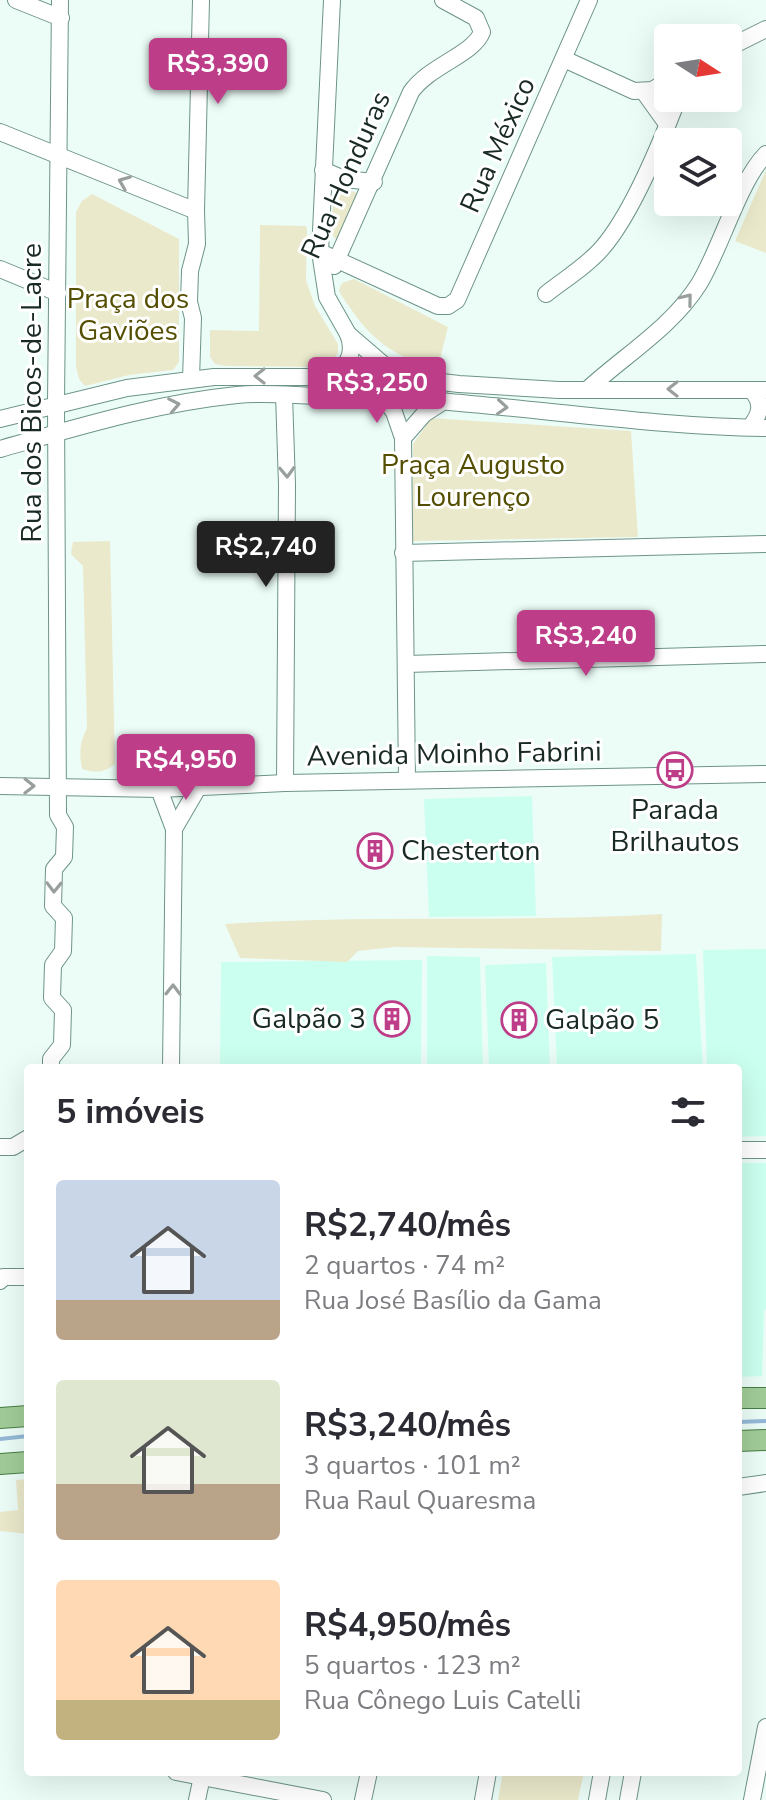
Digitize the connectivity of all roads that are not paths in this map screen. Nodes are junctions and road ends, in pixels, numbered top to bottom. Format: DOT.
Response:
graph roads {
  1 [pos="16,0"];
  2 [pos="60,0"];
  3 [pos="201,0"];
  4 [pos="332,0"];
  5 [pos="443,0"];
  6 [pos="589,0"];
  7 [pos="61,18"];
  8 [pos="766,29"];
  9 [pos="742,41"];
  10 [pos="564,59"];
  11 [pos="654,87"];
  12 [pos="644,92"];
  13 [pos="672,112"];
  14 [pos="667,124"];
  15 [pos="0,132"];
  16 [pos="766,154"];
  17 [pos="60,156"];
  18 [pos="323,170"];
  19 [pos="374,182"];
  20 [pos="196,211"];
  21 [pos="320,252"];
  22 [pos="338,259"];
  23 [pos="0,269"];
  24 [pos="326,282"];
  25 [pos="58,293"];
  26 [pos="546,294"];
  27 [pos="348,334"];
  28 [pos="329,377"];
  29 [pos="398,377"];
  30 [pos="191,379"];
  31 [pos="127,388"];
  32 [pos="588,389"];
  33 [pos="759,390"];
  34 [pos="284,395"];
  35 [pos="382,396"];
  36 [pos="444,401"];
  37 [pos="56,404"];
  38 [pos="128,414"];
  39 [pos="0,419"];
  40 [pos="758,428"];
  41 [pos="56,434"];
  42 [pos="403,438"];
  43 [pos="0,449"];
  44 [pos="766,544"];
  45 [pos="403,553"];
  46 [pos="766,654"];
  47 [pos="406,664"];
  48 [pos="766,774"];
  49 [pos="407,780"];
  50 [pos="285,783"];
  51 [pos="0,786"];
  52 [pos="199,786"];
  53 [pos="59,787"];
  54 [pos="159,789"];
  55 [pos="174,829"];
  56 [pos="51,1064"];
  57 [pos="171,1064"];
  58 [pos="24,1140"];
  59 [pos="0,1147"];
  60 [pos="742,1150"];
  61 [pos="766,1150"];
  62 [pos="24,1277"];
  63 [pos="0,1281"];
  64 [pos="742,1398"];
  65 [pos="766,1398"];
  66 [pos="24,1416"];
  67 [pos="0,1418"];
  68 [pos="766,1440"];
  69 [pos="742,1441"];
  70 [pos="24,1462"];
  71 [pos="0,1464"];
  72 [pos="766,1483"];
  73 [pos="742,1486"];
  74 [pos="766,1727"];
  75 [pos="202,1776"];
  76 [pos="211,1776"];
  77 [pos="368,1776"];
  78 [pos="487,1776"];
  79 [pos="601,1776"];
  80 [pos="632,1776"];
  81 [pos="197,1800"];
  82 [pos="323,1800"];
  83 [pos="363,1800"];
  84 [pos="483,1800"];
  85 [pos="597,1800"];
  86 [pos="628,1800"];
  87 [pos="752,1800"];
  1 -- 7 [label="street"];
  2 -- 7 [label="street, Rua dos Bicos-de-Lacre"];
  3 -- 20 [label="street"];
  4 -- 18 [label="street"];
  5 -- 19 [label="street, Rua Honduras"];
  6 -- 10 [label="street, Rua México"];
  7 -- 17 [label="street, Rua dos Bicos-de-Lacre"];
  8 -- 9 [label="street"];
  10 -- 12 [label="street"];
  10 -- 22 [label="street, Rua México"];
  11 -- 12 [label="street"];
  12 -- 14 [label="street"];
  13 -- 14 [label="street"];
  14 -- 26 [label="street"];
  15 -- 17 [label="street"];
  32 -- 16 [label="street, one-way"];
  20 -- 17 [label="street, one-way"];
  17 -- 25 [label="street, Rua dos Bicos-de-Lacre"];
  18 -- 19 [label="street"];
  18 -- 21 [label="street"];
  19 -- 22 [label="street, Rua Honduras"];
  20 -- 30 [label="street"];
  21 -- 22 [label="street"];
  21 -- 24 [label="street"];
  22 -- 24 [label="street, Rua Honduras"];
  23 -- 25 [label="street"];
  24 -- 27 [label="street"];
  25 -- 37 [label="street, Rua dos Bicos-de-Lacre"];
  27 -- 28 [label="street"];
  27 -- 29 [label="street"];
  28 -- 29 [label="street"];
  28 -- 30 [label="street, one-way"];
  29 -- 32 [label="street"];
  30 -- 31 [label="street"];
  31 -- 37 [label="street"];
  31 -- 38 [label="street"];
  33 -- 32 [label="street, one-way"];
  33 -- 40 [label="street"];
  34 -- 35 [label="street"];
  38 -- 34 [label="street, one-way"];
  34 -- 50 [label="street, one-way"];
  35 -- 36 [label="street"];
  35 -- 42 [label="street"];
  36 -- 40 [label="street, one-way"];
  36 -- 42 [label="street"];
  37 -- 39 [label="street"];
  37 -- 41 [label="street, Rua dos Bicos-de-Lacre"];
  38 -- 41 [label="street"];
  41 -- 43 [label="street"];
  41 -- 53 [label="street, Rua dos Bicos-de-Lacre"];
  42 -- 45 [label="street"];
  44 -- 45 [label="street"];
  45 -- 47 [label="street"];
  46 -- 47 [label="street"];
  47 -- 49 [label="street"];
  48 -- 49 [label="street, Avenida Moinho Fabrini"];
  49 -- 50 [label="street, Avenida Moinho Fabrini"];
  50 -- 52 [label="street, Avenida Moinho Fabrini"];
  51 -- 53 [label="street, Avenida Moinho Fabrini, one-way"];
  52 -- 54 [label="street, Avenida Moinho Fabrini"];
  52 -- 55 [label="street"];
  53 -- 54 [label="street, Avenida Moinho Fabrini"];
  53 -- 56 [label="street, Rua dos Bicos-de-Lacre, one-way"];
  54 -- 55 [label="street"];
  57 -- 55 [label="street, one-way"];
  58 -- 59 [label="street"];
  60 -- 61 [label="street"];
  62 -- 63 [label="street"];
  64 -- 65 [label="main road"];
  66 -- 67 [label="main road"];
  68 -- 69 [label="main road"];
  70 -- 71 [label="main road"];
  72 -- 73 [label="street"];
  74 -- 87 [label="street"];
  75 -- 81 [label="street"];
  76 -- 82 [label="street"];
  77 -- 83 [label="street"];
  78 -- 84 [label="street"];
  79 -- 85 [label="street"];
  80 -- 86 [label="street"];
}
